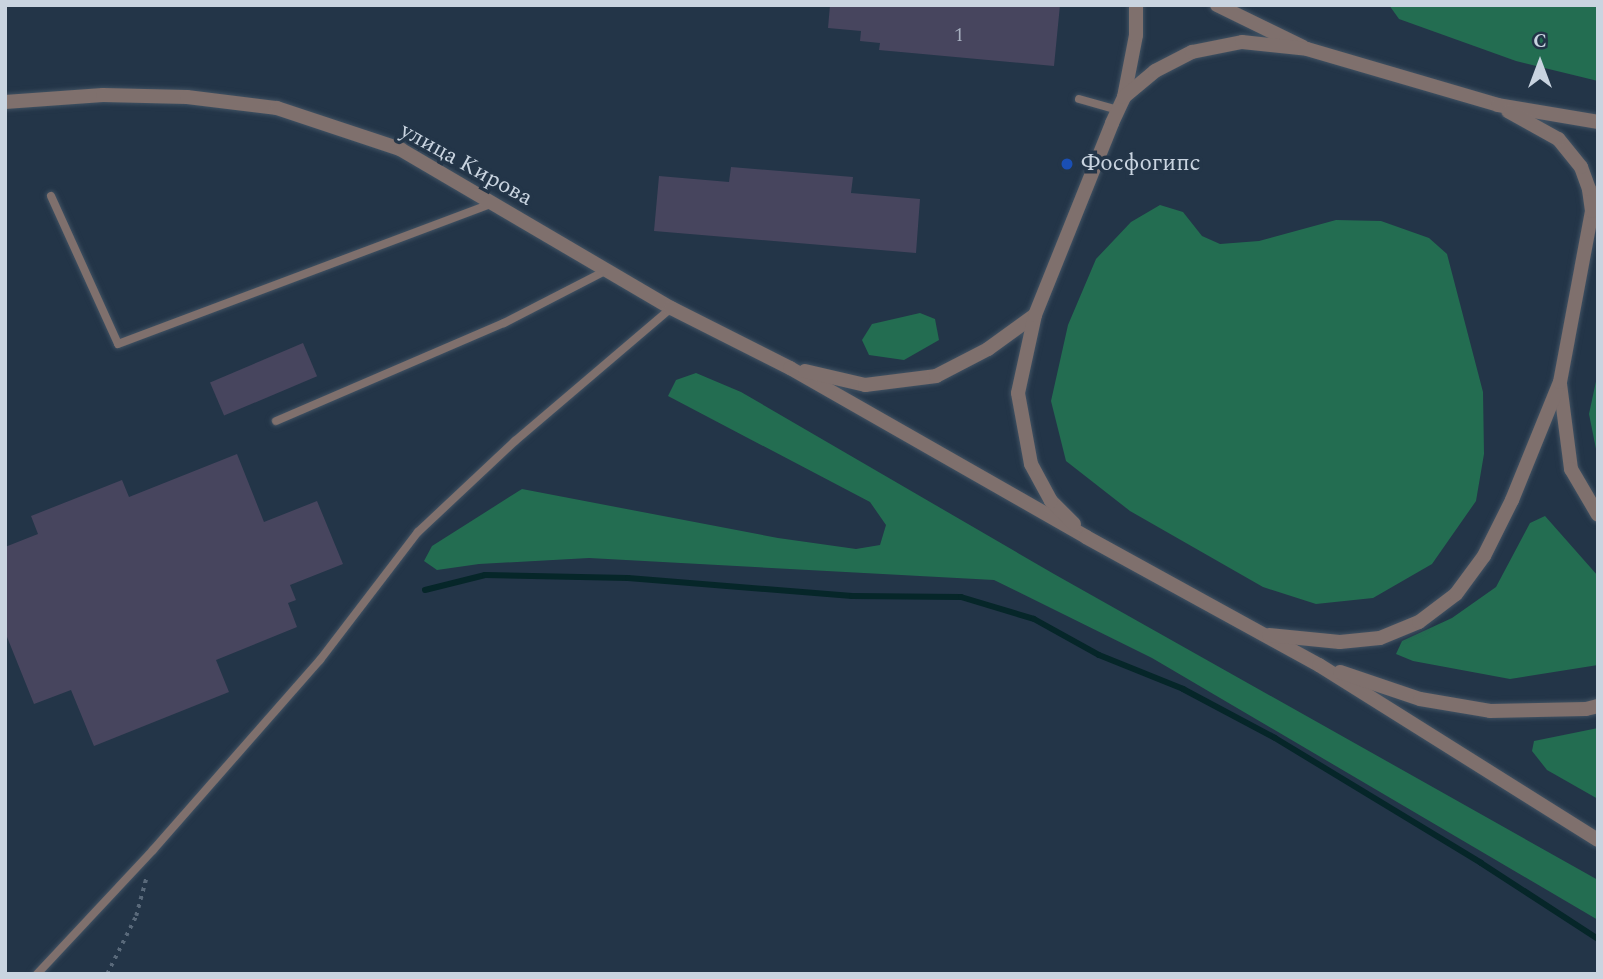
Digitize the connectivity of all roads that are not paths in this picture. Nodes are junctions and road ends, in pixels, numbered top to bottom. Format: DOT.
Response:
graph roads {
  1 [pos="1136,5"];
  2 [pos="1217,5"];
  3 [pos="1307,49"];
  4 [pos="1079,99"];
  5 [pos="5,102"];
  6 [pos="1121,104"];
  7 [pos="1498,105"];
  8 [pos="1598,122"];
  9 [pos="51,196"];
  10 [pos="491,204"];
  11 [pos="605,271"];
  12 [pos="671,308"];
  13 [pos="1035,315"];
  14 [pos="790,368"];
  15 [pos="1560,382"];
  16 [pos="276,421"];
  17 [pos="1598,515"];
  18 [pos="1086,537"];
  19 [pos="1262,634"];
  20 [pos="1318,665"];
  21 [pos="1598,706"];
  22 [pos="1598,840"];
  23 [pos="37,974"];
  1 -- 6 [label="street"];
  2 -- 3 [label="street"];
  3 -- 6 [label="street"];
  3 -- 7 [label="street"];
  4 -- 6 [label="lane"];
  5 -- 10 [label="street, улица Кирова"];
  6 -- 13 [label="street"];
  7 -- 8 [label="street"];
  7 -- 15 [label="street"];
  9 -- 10 [label="lane"];
  10 -- 11 [label="street, улица Кирова"];
  11 -- 12 [label="street, улица Кирова"];
  11 -- 16 [label="lane"];
  12 -- 14 [label="street, улица Кирова"];
  12 -- 23 [label="lane"];
  13 -- 14 [label="street"];
  13 -- 18 [label="street"];
  14 -- 18 [label="street"];
  15 -- 17 [label="street"];
  15 -- 19 [label="street"];
  18 -- 19 [label="street"];
  19 -- 20 [label="street"];
  20 -- 21 [label="street"];
  20 -- 22 [label="street"];
}
